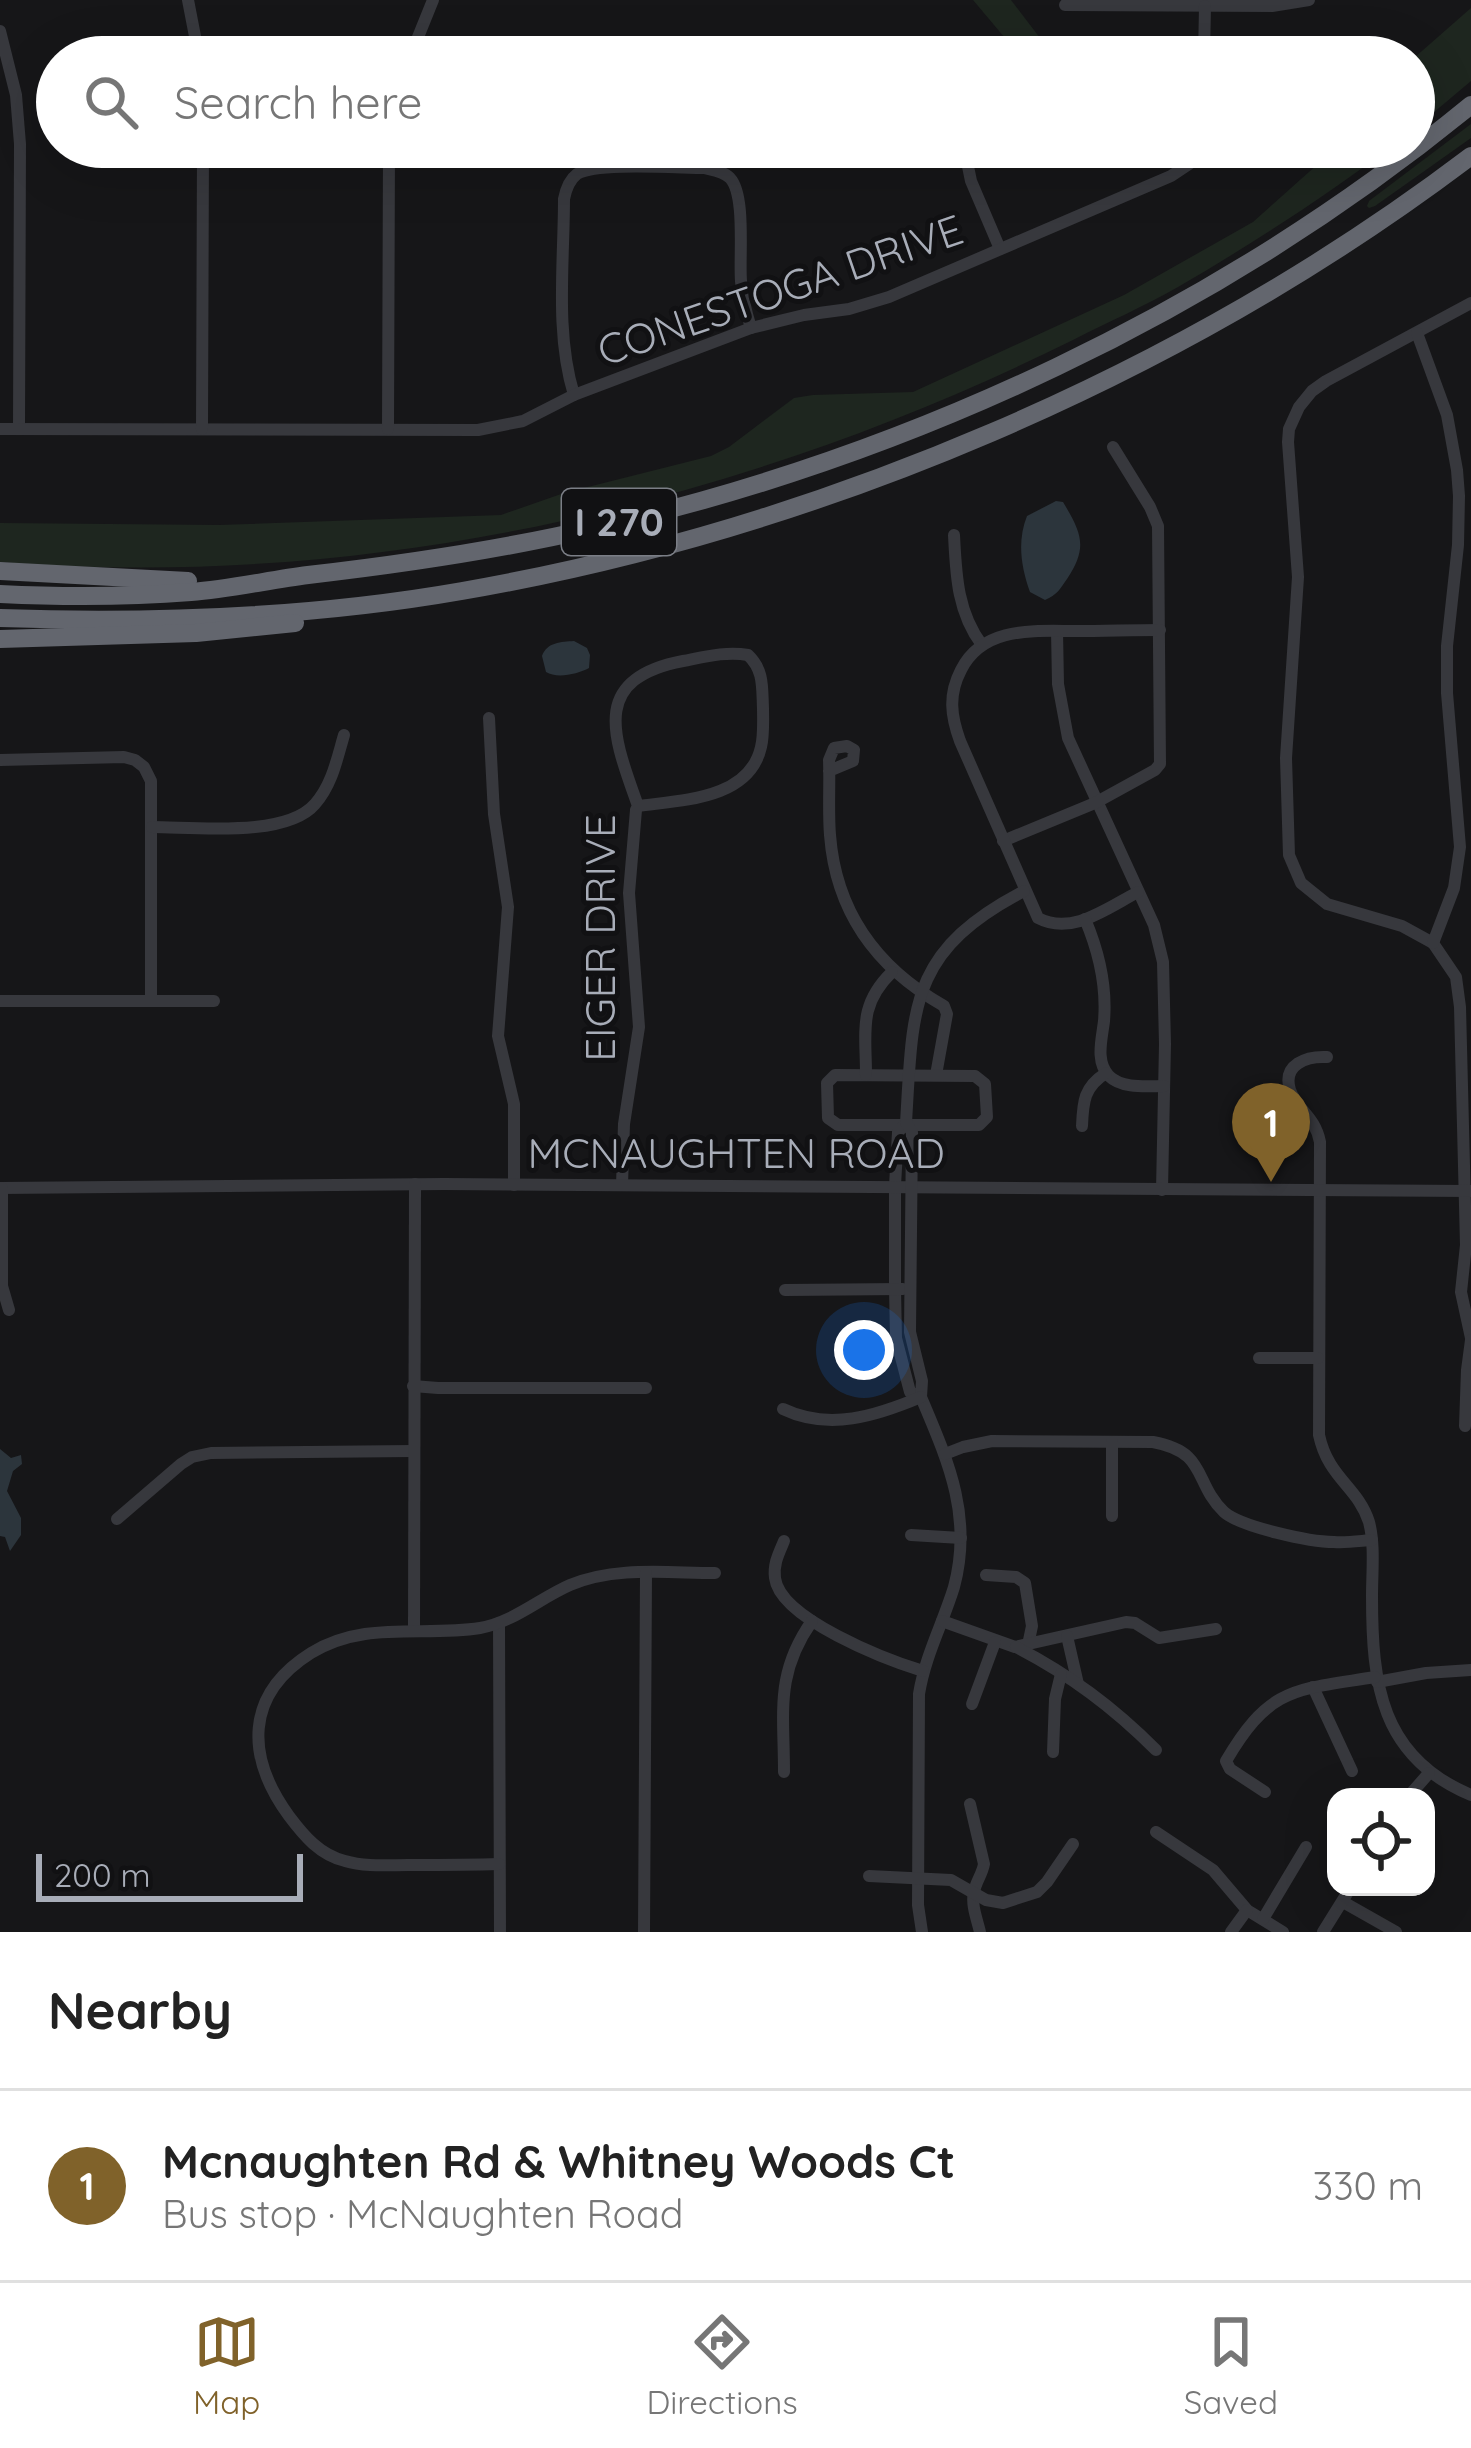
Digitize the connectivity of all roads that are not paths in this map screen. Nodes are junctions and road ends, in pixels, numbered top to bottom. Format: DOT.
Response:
graph roads {
  1 [pos="188,0"];
  2 [pos="433,0"];
  3 [pos="1309,0"];
  4 [pos="1272,3"];
  5 [pos="1065,5"];
  6 [pos="1205,6"];
  7 [pos="0,31"];
  8 [pos="195,36"];
  9 [pos="418,36"];
  10 [pos="1204,36"];
  11 [pos="1471,105"];
  12 [pos="1435,132"];
  13 [pos="1471,156"];
  14 [pos="203,168"];
  15 [pos="389,168"];
  16 [pos="968,168"];
  17 [pos="1183,168"];
  18 [pos="1387,168"];
  19 [pos="1000,249"];
  20 [pos="1471,303"];
  21 [pos="751,328"];
  22 [pos="1417,333"];
  23 [pos="574,395"];
  24 [pos="202,428"];
  25 [pos="0,429"];
  26 [pos="19,429"];
  27 [pos="388,429"];
  28 [pos="1113,447"];
  29 [pos="955,535"];
  30 [pos="0,571"];
  31 [pos="306,575"];
  32 [pos="0,594"];
  33 [pos="354,606"];
  34 [pos="0,618"];
  35 [pos="1160,630"];
  36 [pos="1058,631"];
  37 [pos="0,639"];
  38 [pos="982,645"];
  39 [pos="489,718"];
  40 [pos="344,735"];
  41 [pos="0,760"];
  42 [pos="829,771"];
  43 [pos="1095,803"];
  44 [pos="638,806"];
  45 [pos="152,827"];
  46 [pos="1003,841"];
  47 [pos="1024,891"];
  48 [pos="1138,892"];
  49 [pos="1085,919"];
  50 [pos="1433,943"];
  51 [pos="892,972"];
  52 [pos="920,992"];
  53 [pos="0,1001"];
  54 [pos="151,1001"];
  55 [pos="214,1001"];
  56 [pos="1327,1057"];
  57 [pos="1106,1073"];
  58 [pos="936,1075"];
  59 [pos="866,1076"];
  60 [pos="909,1076"];
  61 [pos="1164,1086"];
  62 [pos="906,1123"];
  63 [pos="1082,1126"];
  64 [pos="415,1184"];
  65 [pos="514,1184"];
  66 [pos="622,1185"];
  67 [pos="902,1186"];
  68 [pos="1,1188"];
  69 [pos="1162,1190"];
  70 [pos="1320,1191"];
  71 [pos="1468,1191"];
  72 [pos="895,1289"];
  73 [pos="911,1289"];
  74 [pos="785,1290"];
  75 [pos="9,1310"];
  76 [pos="1471,1339"];
  77 [pos="1259,1358"];
  78 [pos="1318,1358"];
  79 [pos="413,1386"];
  80 [pos="646,1388"];
  81 [pos="921,1397"];
  82 [pos="783,1409"];
  83 [pos="1465,1426"];
  84 [pos="1112,1442"];
  85 [pos="413,1451"];
  86 [pos="945,1454"];
  87 [pos="1112,1516"];
  88 [pos="117,1520"];
  89 [pos="910,1535"];
  90 [pos="961,1538"];
  91 [pos="1372,1540"];
  92 [pos="784,1541"];
  93 [pos="646,1573"];
  94 [pos="715,1573"];
  95 [pos="986,1575"];
  96 [pos="812,1621"];
  97 [pos="942,1621"];
  98 [pos="499,1623"];
  99 [pos="1216,1629"];
  100 [pos="415,1630"];
  101 [pos="1067,1636"];
  102 [pos="995,1642"];
  103 [pos="1021,1646"];
  104 [pos="1471,1670"];
  105 [pos="922,1671"];
  106 [pos="1061,1674"];
  107 [pos="1376,1679"];
  108 [pos="1078,1684"];
  109 [pos="1313,1687"];
  110 [pos="972,1703"];
  111 [pos="1156,1750"];
  112 [pos="1053,1752"];
  113 [pos="1352,1771"];
  114 [pos="784,1772"];
  115 [pos="1430,1773"];
  116 [pos="1416,1788"];
  117 [pos="1265,1792"];
  118 [pos="1471,1795"];
  119 [pos="970,1804"];
  120 [pos="1156,1832"];
  121 [pos="1073,1844"];
  122 [pos="1306,1847"];
  123 [pos="500,1864"];
  124 [pos="869,1876"];
  125 [pos="917,1877"];
  126 [pos="974,1891"];
  127 [pos="1346,1896"];
  128 [pos="1343,1902"];
  129 [pos="1247,1910"];
  130 [pos="1263,1919"];
  131 [pos="500,1932"];
  132 [pos="644,1932"];
  133 [pos="922,1932"];
  134 [pos="980,1932"];
  135 [pos="1232,1932"];
  136 [pos="1283,1932"];
  137 [pos="1323,1932"];
  138 [pos="1396,1932"];
  1 -- 8 [label="street"];
  2 -- 9 [label="street"];
  3 -- 4 [label="street"];
  4 -- 6 [label="street"];
  5 -- 6 [label="street"];
  6 -- 10 [label="street"];
  7 -- 26 [label="street"];
  11 -- 12 [label="highway, I 270"];
  13 -- 33 [label="highway, I 270"];
  14 -- 24 [label="street"];
  15 -- 27 [label="street"];
  16 -- 19 [label="street"];
  17 -- 19 [label="street, CONESTOGA DRIVE"];
  18 -- 31 [label="highway, I 270"];
  19 -- 21 [label="street, CONESTOGA DRIVE"];
  20 -- 22 [label="street"];
  21 -- 23 [label="street, CONESTOGA DRIVE"];
  21 -- 23 [label="street"];
  22 -- 50 [label="street"];
  22 -- 50 [label="street"];
  23 -- 27 [label="street, CONESTOGA DRIVE"];
  24 -- 26 [label="street, CONESTOGA DRIVE"];
  24 -- 27 [label="street, CONESTOGA DRIVE"];
  25 -- 26 [label="street, CONESTOGA DRIVE"];
  28 -- 35 [label="street"];
  29 -- 38 [label="street"];
  30 -- 31 [label="highway"];
  31 -- 32 [label="highway, I 270"];
  33 -- 34 [label="highway, I 270"];
  33 -- 37 [label="highway"];
  35 -- 36 [label="street"];
  35 -- 43 [label="street"];
  36 -- 38 [label="street"];
  36 -- 43 [label="street"];
  38 -- 46 [label="street"];
  39 -- 65 [label="street"];
  40 -- 45 [label="street"];
  41 -- 45 [label="street"];
  42 -- 51 [label="street"];
  43 -- 46 [label="street"];
  43 -- 48 [label="street"];
  44 -- 44 [label="street, EIGER DRIVE"];
  44 -- 66 [label="street, EIGER DRIVE"];
  45 -- 54 [label="street"];
  46 -- 47 [label="street"];
  47 -- 49 [label="street"];
  47 -- 52 [label="street"];
  48 -- 49 [label="street"];
  48 -- 61 [label="street"];
  49 -- 57 [label="street"];
  50 -- 71 [label="street"];
  51 -- 52 [label="street"];
  51 -- 59 [label="street"];
  52 -- 58 [label="street"];
  52 -- 60 [label="street"];
  53 -- 54 [label="street"];
  54 -- 55 [label="street"];
  56 -- 70 [label="street"];
  57 -- 61 [label="street"];
  57 -- 63 [label="street"];
  58 -- 60 [label="street"];
  58 -- 62 [label="street"];
  59 -- 60 [label="street"];
  59 -- 62 [label="street"];
  60 -- 62 [label="street"];
  61 -- 69 [label="street"];
  62 -- 67 [label="street"];
  64 -- 65 [label="street, MCNAUGHTEN ROAD"];
  64 -- 68 [label="street, MCNAUGHTEN ROAD"];
  64 -- 79 [label="street"];
  65 -- 66 [label="street, MCNAUGHTEN ROAD"];
  66 -- 67 [label="street, MCNAUGHTEN ROAD"];
  67 -- 69 [label="street, MCNAUGHTEN ROAD"];
  67 -- 72 [label="street"];
  67 -- 73 [label="street"];
  68 -- 75 [label="street"];
  69 -- 70 [label="street, MCNAUGHTEN ROAD"];
  70 -- 71 [label="street, MCNAUGHTEN ROAD"];
  70 -- 78 [label="street"];
  71 -- 76 [label="street"];
  72 -- 73 [label="street"];
  72 -- 74 [label="street"];
  72 -- 81 [label="street"];
  73 -- 81 [label="street"];
  76 -- 83 [label="street"];
  77 -- 78 [label="street"];
  78 -- 91 [label="street"];
  79 -- 80 [label="street"];
  79 -- 85 [label="street"];
  81 -- 82 [label="street"];
  81 -- 86 [label="street"];
  84 -- 86 [label="street"];
  84 -- 87 [label="street"];
  84 -- 91 [label="street"];
  85 -- 88 [label="street"];
  85 -- 100 [label="street"];
  86 -- 90 [label="street"];
  89 -- 90 [label="street"];
  90 -- 97 [label="street"];
  91 -- 107 [label="street"];
  92 -- 96 [label="street"];
  93 -- 94 [label="street"];
  93 -- 98 [label="street"];
  93 -- 132 [label="street"];
  95 -- 103 [label="street"];
  96 -- 105 [label="street"];
  96 -- 114 [label="street"];
  97 -- 102 [label="street"];
  97 -- 105 [label="street"];
  98 -- 100 [label="street"];
  98 -- 123 [label="street"];
  99 -- 101 [label="street"];
  100 -- 123 [label="street"];
  101 -- 103 [label="street"];
  101 -- 108 [label="street"];
  102 -- 103 [label="street"];
  102 -- 110 [label="street"];
  103 -- 106 [label="street"];
  104 -- 107 [label="street"];
  105 -- 125 [label="street"];
  106 -- 108 [label="street"];
  106 -- 112 [label="street"];
  107 -- 109 [label="street"];
  107 -- 115 [label="street"];
  108 -- 111 [label="street"];
  109 -- 113 [label="street"];
  109 -- 117 [label="street"];
  115 -- 116 [label="street"];
  115 -- 118 [label="street"];
  119 -- 126 [label="street"];
  120 -- 129 [label="street"];
  121 -- 126 [label="street"];
  122 -- 130 [label="street"];
  123 -- 131 [label="street"];
  124 -- 125 [label="street"];
  125 -- 126 [label="street"];
  125 -- 133 [label="street"];
  126 -- 134 [label="street"];
  127 -- 128 [label="street"];
  128 -- 137 [label="street"];
  128 -- 138 [label="street"];
  129 -- 130 [label="street"];
  129 -- 135 [label="street"];
  130 -- 136 [label="street"];
}
